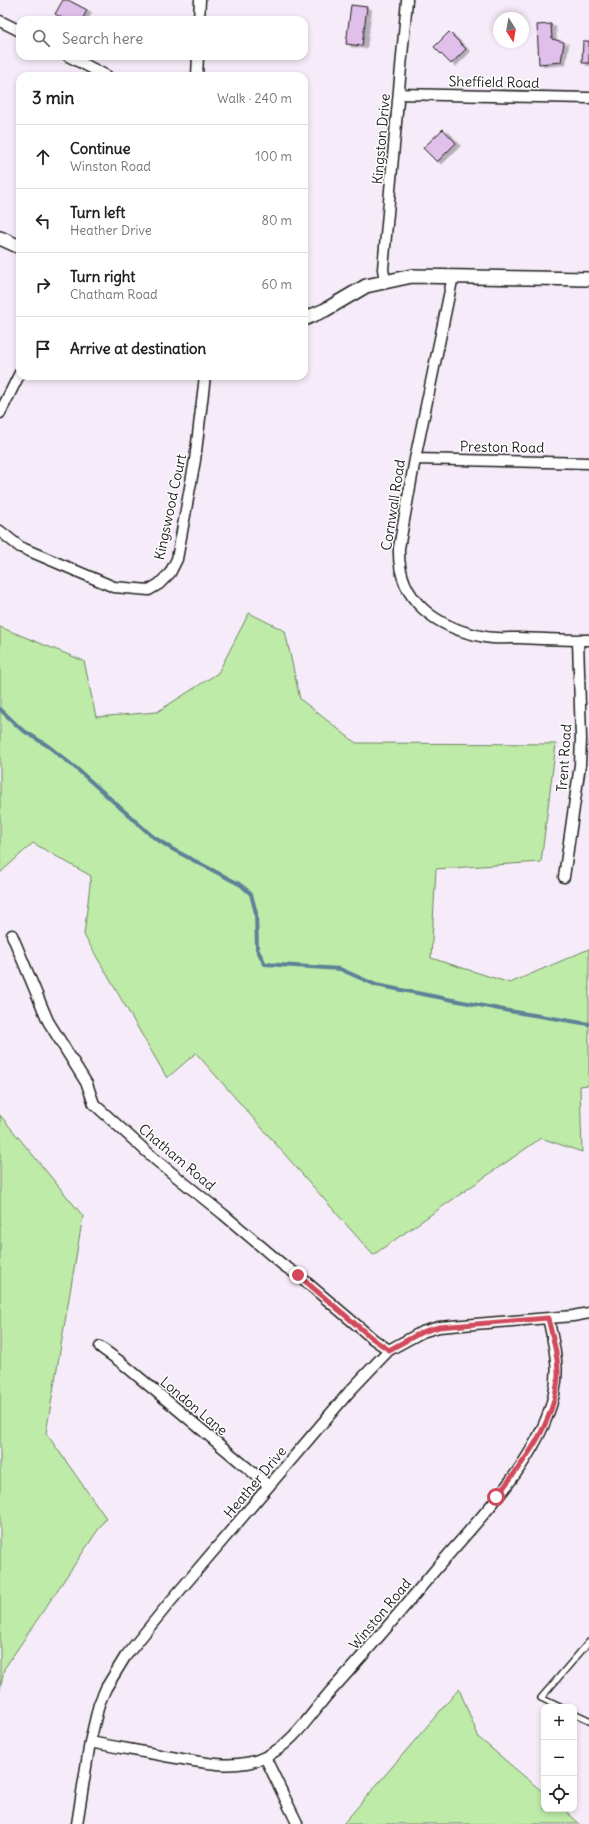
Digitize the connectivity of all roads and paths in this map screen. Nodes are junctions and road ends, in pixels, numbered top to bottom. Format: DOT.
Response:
graph roads {
  1 [pos="200,0"];
  2 [pos="408,0"];
  3 [pos="199,16"];
  4 [pos="0,21"];
  5 [pos="16,29"];
  6 [pos="76,60"];
  7 [pos="198,60"];
  8 [pos="99,72"];
  9 [pos="197,72"];
  10 [pos="399,94"];
  11 [pos="589,98"];
  12 [pos="0,238"];
  13 [pos="16,245"];
  14 [pos="453,276"];
  15 [pos="589,279"];
  16 [pos="385,281"];
  17 [pos="308,317"];
  18 [pos="16,380"];
  19 [pos="205,380"];
  20 [pos="0,413"];
  21 [pos="415,459"];
  22 [pos="589,463"];
  23 [pos="0,530"];
  24 [pos="578,640"];
  25 [pos="589,640"];
  26 [pos="564,877"];
  27 [pos="12,935"];
  28 [pos="589,1313"];
  29 [pos="548,1318"];
  30 [pos="100,1347"];
  31 [pos="389,1350"];
  32 [pos="269,1486"];
  33 [pos="589,1642"];
  34 [pos="554,1704"];
  35 [pos="577,1714"];
  36 [pos="589,1720"];
  37 [pos="90,1742"];
  38 [pos="265,1757"];
  39 [pos="296,1823"];
  40 [pos="77,1824"];
  1 -- 3 [label="street"];
  2 -- 10 [label="street, Kingston Drive"];
  4 -- 5 [label="street"];
  6 -- 8 [label="street"];
  7 -- 9 [label="street"];
  10 -- 11 [label="street, Sheffield Road"];
  10 -- 16 [label="street, Kingston Drive"];
  12 -- 13 [label="street"];
  14 -- 15 [label="street"];
  14 -- 16 [label="street"];
  14 -- 21 [label="street, Cornwall Road"];
  16 -- 17 [label="street"];
  18 -- 20 [label="street"];
  19 -- 23 [label="street, Kingswood Court"];
  21 -- 22 [label="street, Preston Road"];
  21 -- 24 [label="street, Cornwall Road"];
  24 -- 25 [label="street, Cornwall Road"];
  24 -- 26 [label="street, Trent Road"];
  27 -- 31 [label="street, Chatham Road"];
  28 -- 29 [label="street, Heather Drive"];
  29 -- 31 [label="street, Heather Drive"];
  29 -- 38 [label="street, Winston Road"];
  30 -- 32 [label="street, London Lane"];
  31 -- 32 [label="street, Heather Drive"];
  32 -- 37 [label="street, Heather Drive"];
  33 -- 34 [label="lane"];
  35 -- 36 [label="lane"];
  37 -- 38 [label="street, Winston Road"];
  37 -- 40 [label="street, Heather Drive"];
  38 -- 39 [label="street"];
}
